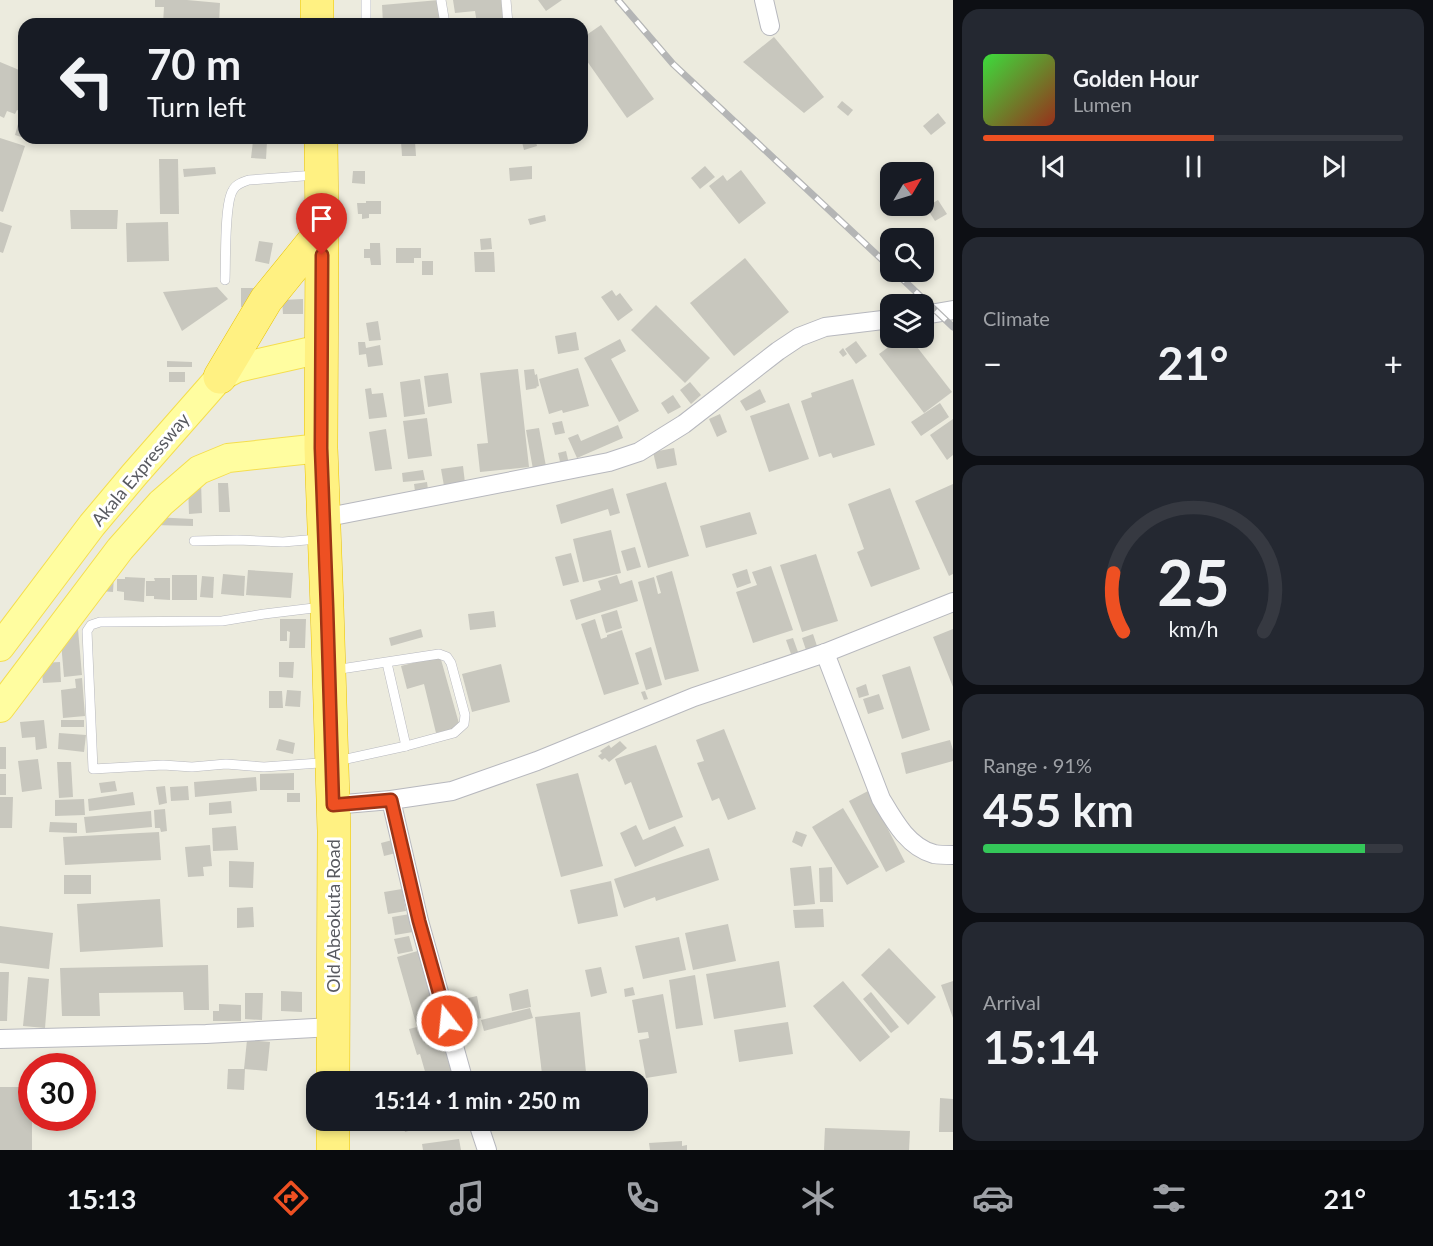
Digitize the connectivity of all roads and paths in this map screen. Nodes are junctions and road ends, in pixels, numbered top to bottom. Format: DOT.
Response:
graph roads {
  1 [pos="317,0"];
  2 [pos="366,0"];
  3 [pos="441,0"];
  4 [pos="506,0"];
  5 [pos="764,0"];
  6 [pos="317,18"];
  7 [pos="366,18"];
  8 [pos="444,18"];
  9 [pos="508,18"];
  10 [pos="770,26"];
  11 [pos="321,144"];
  12 [pos="322,174"];
  13 [pos="322,231"];
  14 [pos="225,280"];
  15 [pos="953,310"];
  16 [pos="934,313"];
  17 [pos="880,320"];
  18 [pos="321,349"];
  19 [pos="220,377"];
  20 [pos="321,448"];
  21 [pos="323,529"];
  22 [pos="194,541"];
  23 [pos="953,602"];
  24 [pos="327,607"];
  25 [pos="0,647"];
  26 [pos="825,653"];
  27 [pos="387,663"];
  28 [pos="329,671"];
  29 [pos="0,708"];
  30 [pos="406,746"];
  31 [pos="333,762"];
  32 [pos="391,800"];
  33 [pos="333,805"];
  34 [pos="953,855"];
  35 [pos="333,1028"];
  36 [pos="0,1039"];
  37 [pos="333,1071"];
  38 [pos="461,1071"];
  39 [pos="333,1131"];
  40 [pos="481,1131"];
  41 [pos="333,1150"];
  42 [pos="487,1150"];
  1 -- 6 [label="highway"];
  2 -- 7 [label="lane"];
  3 -- 8 [label="lane"];
  4 -- 9 [label="lane"];
  5 -- 10 [label="street"];
  11 -- 12 [label="highway, Old Abeokuta Road"];
  12 -- 13 [label="highway, Old Abeokuta Road"];
  12 -- 14 [label="lane"];
  13 -- 18 [label="highway, Old Abeokuta Road"];
  13 -- 19 [label="highway"];
  15 -- 16 [label="street"];
  17 -- 21 [label="street"];
  18 -- 19 [label="main road, Akala Expressway"];
  18 -- 20 [label="highway, Old Abeokuta Road"];
  19 -- 25 [label="main road, Akala Expressway"];
  20 -- 21 [label="highway, Old Abeokuta Road"];
  20 -- 29 [label="main road, Akala Expressway"];
  21 -- 22 [label="lane"];
  21 -- 24 [label="highway, Old Abeokuta Road"];
  23 -- 26 [label="street"];
  24 -- 28 [label="highway, Old Abeokuta Road"];
  24 -- 31 [label="lane"];
  26 -- 32 [label="street"];
  26 -- 34 [label="street"];
  27 -- 28 [label="lane"];
  27 -- 30 [label="lane"];
  27 -- 30 [label="lane"];
  28 -- 31 [label="highway, Old Abeokuta Road"];
  30 -- 31 [label="lane"];
  31 -- 33 [label="highway, Old Abeokuta Road"];
  32 -- 33 [label="street"];
  32 -- 38 [label="street"];
  33 -- 35 [label="highway, Old Abeokuta Road"];
  35 -- 36 [label="street"];
  35 -- 37 [label="highway, Old Abeokuta Road"];
  39 -- 41 [label="highway"];
  40 -- 42 [label="street"];
}
